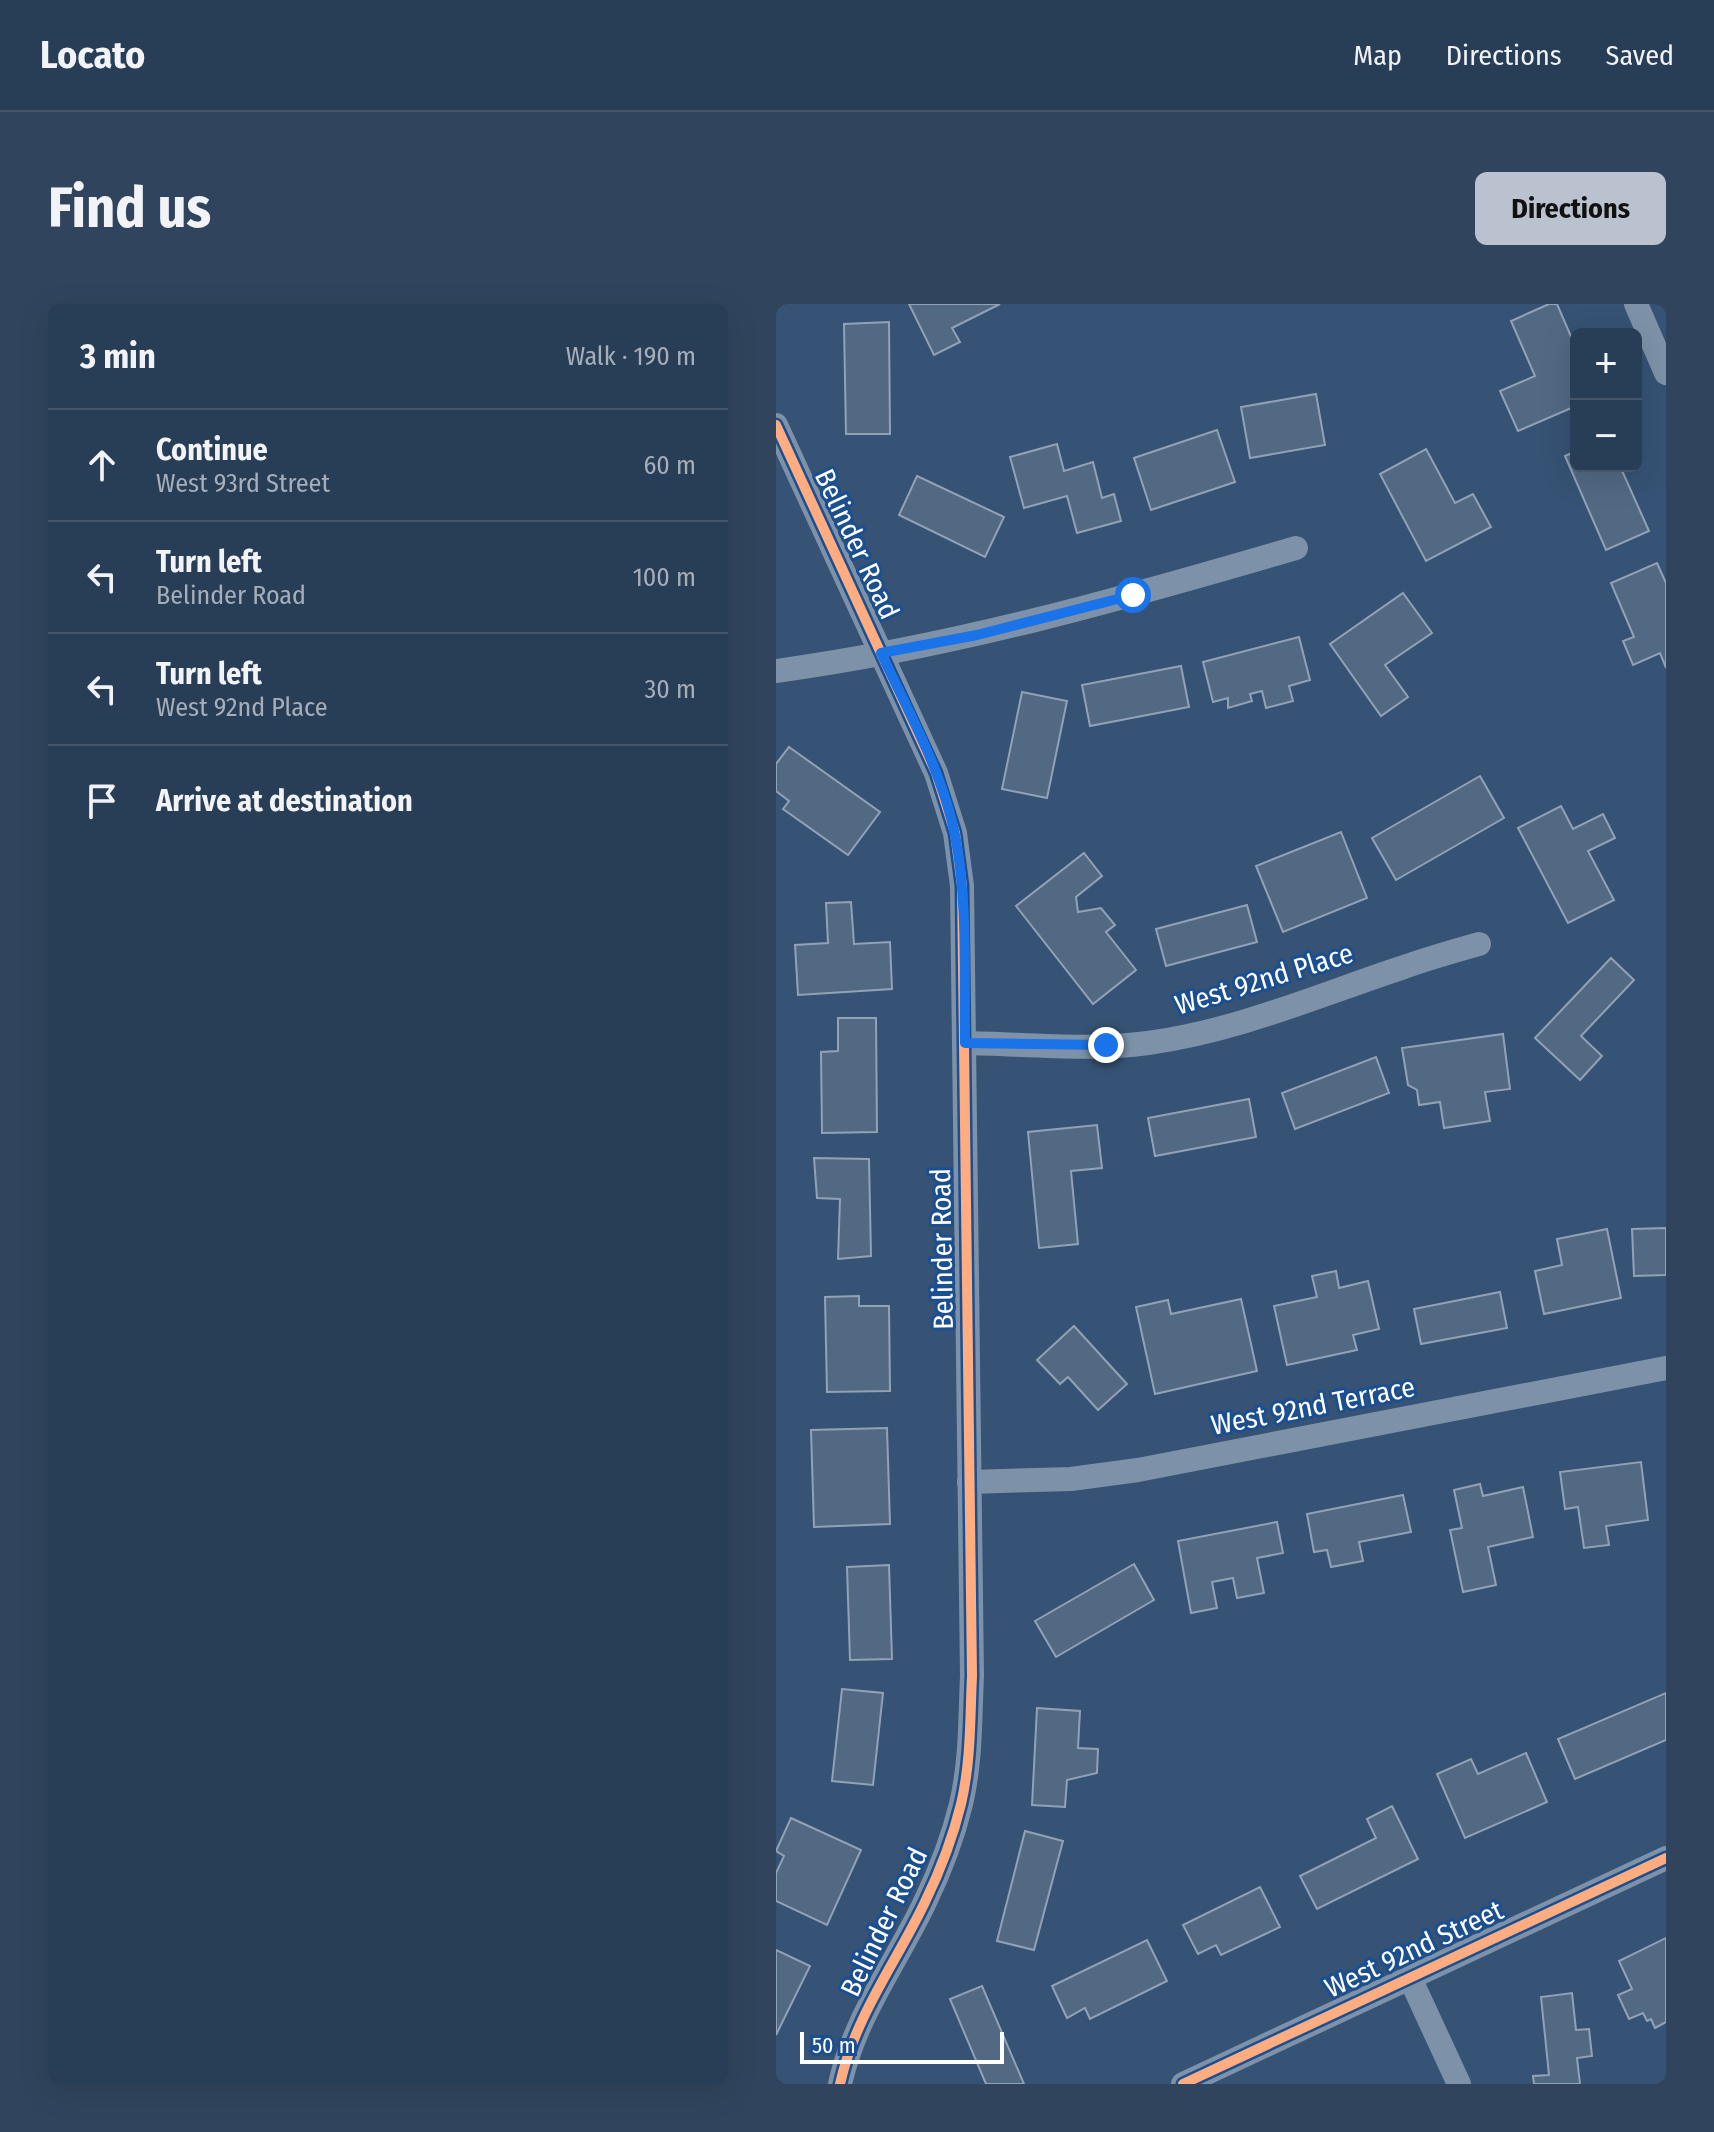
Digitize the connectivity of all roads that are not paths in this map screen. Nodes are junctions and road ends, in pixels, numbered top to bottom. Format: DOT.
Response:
graph roads {
  1 [pos="1636,304"];
  2 [pos="1666,373"];
  3 [pos="776,425"];
  4 [pos="1296,548"];
  5 [pos="881,653"];
  6 [pos="776,671"];
  7 [pos="1479,944"];
  8 [pos="965,1043"];
  9 [pos="1666,1368"];
  10 [pos="969,1482"];
  11 [pos="1666,1858"];
  12 [pos="1410,1978"];
  13 [pos="840,2084"];
  14 [pos="1183,2084"];
  15 [pos="1459,2084"];
  1 -- 2 [label="street"];
  3 -- 5 [label="street, Belinder Road"];
  4 -- 5 [label="street"];
  5 -- 6 [label="street"];
  5 -- 8 [label="street, Belinder Road"];
  7 -- 8 [label="street, West 92nd Place"];
  8 -- 10 [label="street, Belinder Road"];
  9 -- 10 [label="street, West 92nd Terrace"];
  10 -- 13 [label="street, Belinder Road"];
  11 -- 12 [label="street, West 92nd Street"];
  12 -- 14 [label="street, West 92nd Street"];
  12 -- 15 [label="street"];
}
